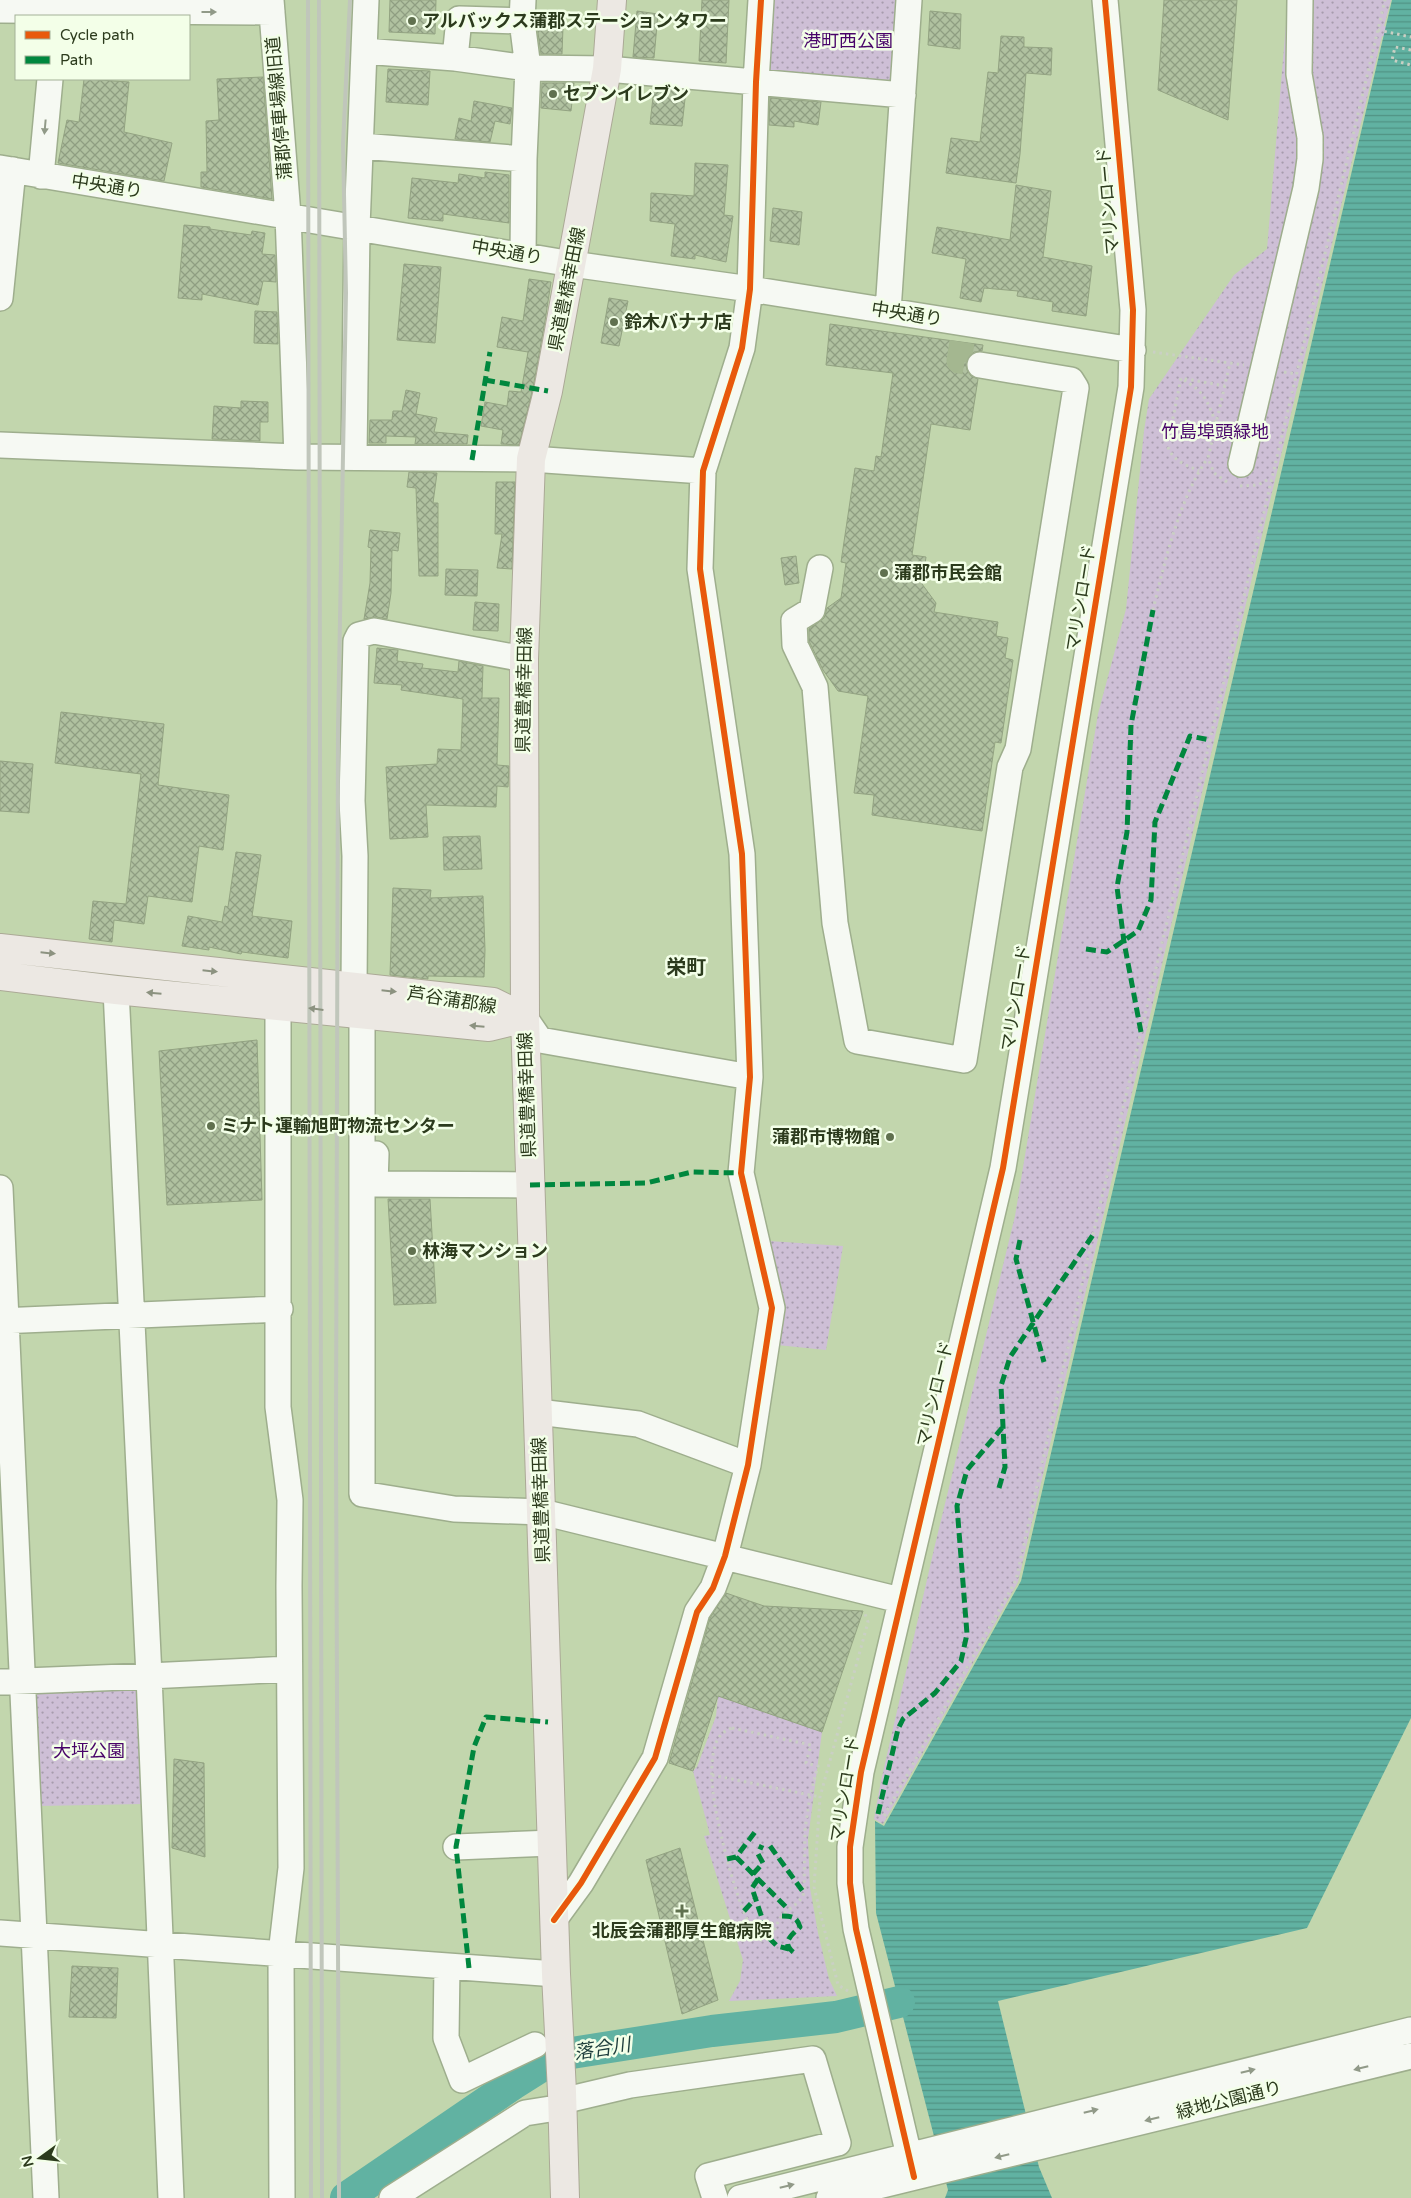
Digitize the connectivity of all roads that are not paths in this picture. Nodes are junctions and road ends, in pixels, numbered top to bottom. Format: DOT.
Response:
graph roads {
  1 [pos="366,0"];
  2 [pos="612,0"];
  3 [pos="762,0"];
  4 [pos="909,0"];
  5 [pos="1105,0"];
  6 [pos="1300,0"];
  7 [pos="271,6"];
  8 [pos="56,9"];
  9 [pos="0,10"];
  10 [pos="523,11"];
  11 [pos="364,51"];
  12 [pos="455,58"];
  13 [pos="528,68"];
  14 [pos="607,69"];
  15 [pos="50,80"];
  16 [pos="756,82"];
  17 [pos="903,95"];
  18 [pos="361,146"];
  19 [pos="524,159"];
  20 [pos="7,169"];
  21 [pos="41,176"];
  22 [pos="288,215"];
  23 [pos="357,227"];
  24 [pos="523,255"];
  25 [pos="572,264"];
  26 [pos="750,289"];
  27 [pos="0,298"];
  28 [pos="888,310"];
  29 [pos="1133,350"];
  30 [pos="980,365"];
  31 [pos="0,445"];
  32 [pos="297,456"];
  33 [pos="354,456"];
  34 [pos="531,459"];
  35 [pos="1242,464"];
  36 [pos="703,471"];
  37 [pos="820,568"];
  38 [pos="524,659"];
  39 [pos="0,948"];
  40 [pos="0,976"];
  41 [pos="354,987"];
  42 [pos="116,990"];
  43 [pos="278,1004"];
  44 [pos="362,1015"];
  45 [pos="525,1018"];
  46 [pos="750,1078"];
  47 [pos="361,1085"];
  48 [pos="530,1185"];
  49 [pos="0,1188"];
  50 [pos="280,1309"];
  51 [pos="131,1314"];
  52 [pos="3,1321"];
  53 [pos="538,1412"];
  54 [pos="748,1465"];
  55 [pos="542,1512"];
  56 [pos="725,1556"];
  57 [pos="900,1600"];
  58 [pos="289,1669"];
  59 [pos="149,1676"];
  60 [pos="12,1681"];
  61 [pos="552,1844"];
  62 [pos="456,1847"];
  63 [pos="554,1920"];
  64 [pos="0,1933"];
  65 [pos="35,1936"];
  66 [pos="160,1945"];
  67 [pos="281,1954"];
  68 [pos="446,1966"];
  69 [pos="556,1974"];
  70 [pos="1411,2018"];
  71 [pos="1411,2030"];
  72 [pos="547,2040"];
  73 [pos="1352,2044"];
  74 [pos="1410,2056"];
  75 [pos="562,2100"];
  76 [pos="1046,2134"];
  77 [pos="911,2166"];
  78 [pos="46,2198"];
  79 [pos="171,2198"];
  80 [pos="282,2198"];
  81 [pos="392,2198"];
  82 [pos="565,2198"];
  83 [pos="714,2198"];
  84 [pos="740,2198"];
  85 [pos="829,2198"];
  1 -- 11 [label="street"];
  2 -- 14 [label="main road, 県道豊橋幸田線"];
  3 -- 16 [label="street"];
  4 -- 17 [label="street"];
  5 -- 29 [label="street, マリンロード"];
  6 -- 35 [label="street"];
  8 -- 7 [label="street, one-way"];
  7 -- 22 [label="street, 蒲郡停車場線旧道"];
  8 -- 9 [label="street"];
  10 -- 12 [label="street"];
  10 -- 13 [label="street"];
  11 -- 12 [label="street"];
  11 -- 18 [label="street"];
  12 -- 13 [label="street"];
  13 -- 14 [label="street"];
  13 -- 19 [label="street"];
  14 -- 16 [label="street"];
  14 -- 25 [label="main road, 県道豊橋幸田線"];
  15 -- 21 [label="street, one-way"];
  16 -- 17 [label="street"];
  16 -- 26 [label="street"];
  17 -- 28 [label="street"];
  18 -- 19 [label="street"];
  18 -- 23 [label="street"];
  19 -- 24 [label="street"];
  20 -- 21 [label="street, 中央通り"];
  20 -- 27 [label="street"];
  21 -- 22 [label="street, 中央通り"];
  22 -- 23 [label="street, 中央通り"];
  22 -- 32 [label="street, 蒲郡停車場線旧道"];
  23 -- 24 [label="street, 中央通り"];
  23 -- 33 [label="street"];
  24 -- 25 [label="street, 中央通り"];
  25 -- 26 [label="street, 中央通り"];
  25 -- 34 [label="main road, 県道豊橋幸田線"];
  26 -- 28 [label="street, 中央通り"];
  26 -- 36 [label="street"];
  28 -- 29 [label="street, 中央通り"];
  29 -- 57 [label="street, マリンロード"];
  30 -- 37 [label="street"];
  31 -- 32 [label="street"];
  32 -- 33 [label="street"];
  33 -- 34 [label="street"];
  34 -- 36 [label="street"];
  34 -- 38 [label="main road, 県道豊橋幸田線"];
  36 -- 46 [label="street"];
  38 -- 41 [label="street"];
  38 -- 45 [label="main road, 県道豊橋幸田線"];
  39 -- 41 [label="main road, 芦谷蒲郡線, one-way"];
  40 -- 42 [label="main road, 芦谷蒲郡線"];
  41 -- 45 [label="main road, 芦谷蒲郡線, one-way"];
  43 -- 42 [label="main road, 芦谷蒲郡線, one-way"];
  42 -- 51 [label="street"];
  44 -- 43 [label="main road, 芦谷蒲郡線, one-way"];
  43 -- 50 [label="street"];
  45 -- 44 [label="main road, 芦谷蒲郡線, one-way"];
  44 -- 47 [label="street"];
  45 -- 46 [label="street"];
  45 -- 48 [label="main road, 県道豊橋幸田線"];
  46 -- 54 [label="street"];
  47 -- 48 [label="street"];
  47 -- 55 [label="street"];
  48 -- 53 [label="main road, 県道豊橋幸田線"];
  49 -- 52 [label="street"];
  50 -- 51 [label="street"];
  50 -- 58 [label="street"];
  51 -- 52 [label="street"];
  51 -- 59 [label="street"];
  52 -- 60 [label="street"];
  53 -- 54 [label="street"];
  53 -- 55 [label="main road, 県道豊橋幸田線"];
  54 -- 56 [label="street"];
  55 -- 56 [label="street"];
  55 -- 61 [label="main road, 県道豊橋幸田線"];
  56 -- 57 [label="street"];
  56 -- 63 [label="street"];
  57 -- 77 [label="street, マリンロード"];
  58 -- 59 [label="street"];
  58 -- 67 [label="street"];
  59 -- 60 [label="street"];
  59 -- 66 [label="street"];
  60 -- 65 [label="street"];
  61 -- 62 [label="street"];
  61 -- 63 [label="main road, 県道豊橋幸田線"];
  63 -- 69 [label="main road, 県道豊橋幸田線"];
  64 -- 65 [label="street"];
  65 -- 66 [label="street"];
  65 -- 78 [label="street"];
  66 -- 67 [label="street"];
  66 -- 79 [label="street"];
  67 -- 68 [label="street"];
  67 -- 80 [label="street"];
  68 -- 69 [label="street"];
  68 -- 72 [label="street"];
  69 -- 72 [label="main road, 県道豊橋幸田線"];
  70 -- 73 [label="street"];
  71 -- 73 [label="street"];
  72 -- 75 [label="main road, 県道豊橋幸田線"];
  76 -- 73 [label="street, 緑地公園通り, one-way"];
  74 -- 76 [label="street, 緑地公園通り, one-way"];
  75 -- 81 [label="street"];
  75 -- 82 [label="main road, 県道豊橋幸田線"];
  75 -- 83 [label="street"];
  76 -- 77 [label="street"];
  84 -- 77 [label="street, one-way"];
  77 -- 85 [label="street"];
}
